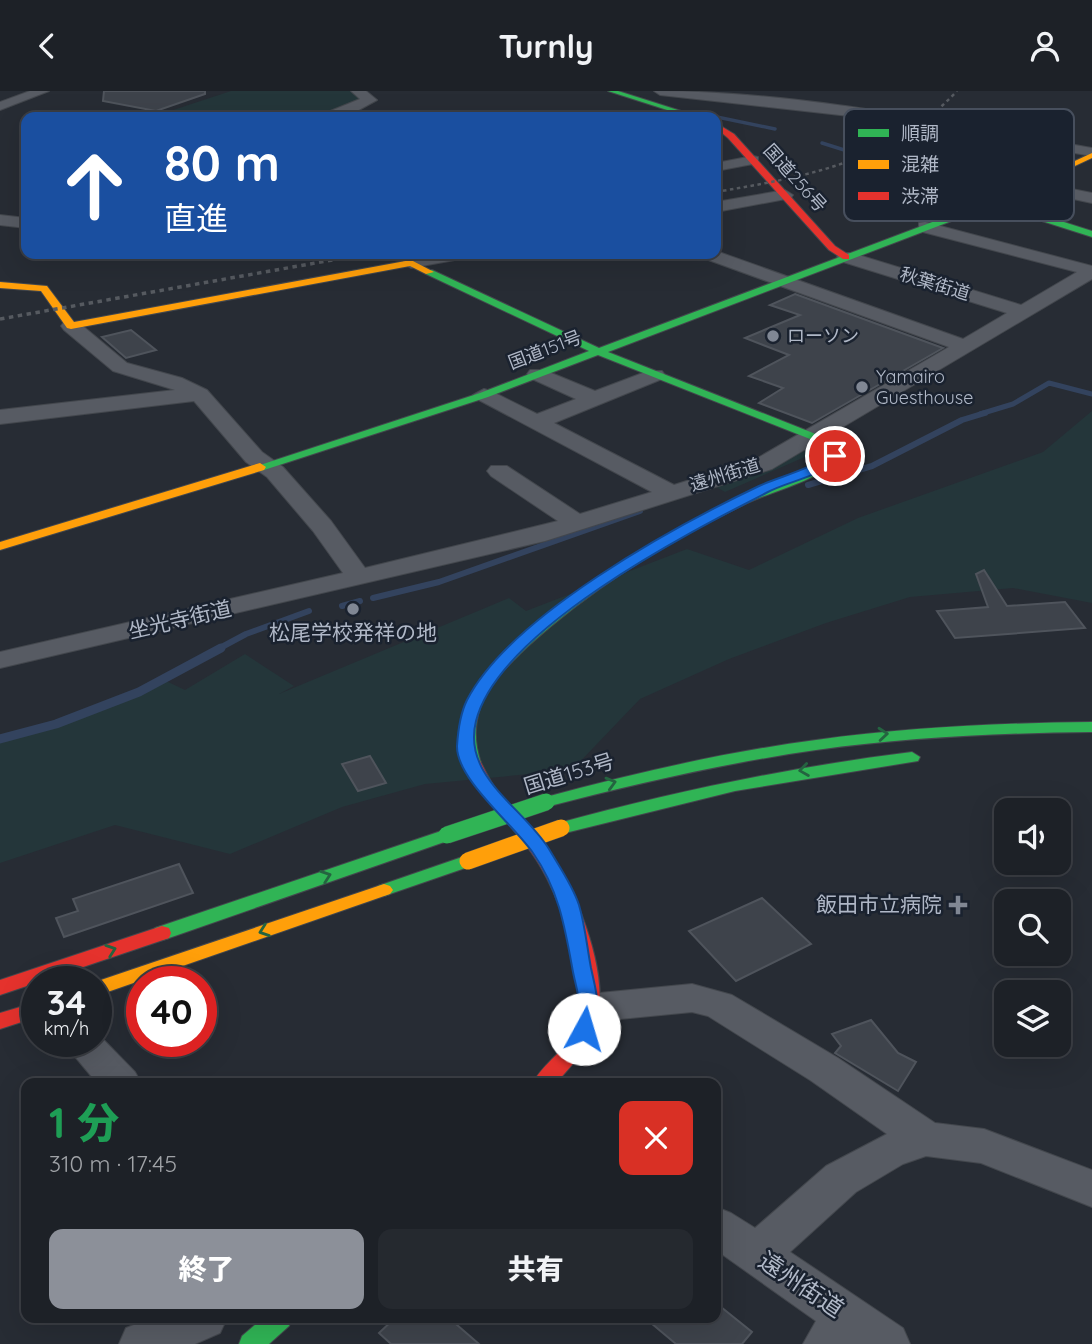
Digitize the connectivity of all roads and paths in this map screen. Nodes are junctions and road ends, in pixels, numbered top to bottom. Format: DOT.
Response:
graph roads {
  1 [pos="43,91"];
  2 [pos="357,91"];
  3 [pos="611,91"];
  4 [pos="660,91"];
  5 [pos="0,106"];
  6 [pos="844,111"];
  7 [pos="340,112"];
  8 [pos="679,112"];
  9 [pos="721,128"];
  10 [pos="1091,155"];
  11 [pos="753,160"];
  12 [pos="1074,163"];
  13 [pos="721,166"];
  14 [pos="1074,194"];
  15 [pos="785,195"];
  16 [pos="1092,198"];
  17 [pos="721,206"];
  18 [pos="0,220"];
  19 [pos="941,221"];
  20 [pos="1051,221"];
  21 [pos="21,222"];
  22 [pos="925,227"];
  23 [pos="1092,234"];
  24 [pos="846,257"];
  25 [pos="721,258"];
  26 [pos="433,259"];
  27 [pos="411,263"];
  28 [pos="1092,271"];
  29 [pos="783,280"];
  30 [pos="0,285"];
  31 [pos="1024,312"];
  32 [pos="71,326"];
  33 [pos="965,346"];
  34 [pos="597,351"];
  35 [pos="537,374"];
  36 [pos="655,375"];
  37 [pos="200,394"];
  38 [pos="484,395"];
  39 [pos="597,400"];
  40 [pos="0,417"];
  41 [pos="537,422"];
  42 [pos="814,437"];
  43 [pos="267,465"];
  44 [pos="499,471"];
  45 [pos="670,492"];
  46 [pos="577,523"];
  47 [pos="0,546"];
  48 [pos="360,579"];
  49 [pos="0,660"];
  50 [pos="1092,727"];
  51 [pos="923,756"];
  52 [pos="112,983"];
  53 [pos="0,988"];
  54 [pos="589,1008"];
  55 [pos="21,1014"];
  56 [pos="0,1021"];
  57 [pos="96,1057"];
  58 [pos="116,1078"];
  59 [pos="548,1078"];
  60 [pos="926,1139"];
  61 [pos="1092,1189"];
  62 [pos="721,1230"];
  63 [pos="756,1255"];
  64 [pos="192,1323"];
  65 [pos="274,1323"];
  66 [pos="838,1331"];
  67 [pos="142,1344"];
  68 [pos="251,1344"];
  69 [pos="887,1344"];
  1 -- 5 [label="street"];
  2 -- 7 [label="street"];
  3 -- 8 [label="main road"];
  4 -- 6 [label="street"];
  9 -- 11 [label="main road, 国道256号"];
  10 -- 12 [label="main road, 国道151号"];
  11 -- 13 [label="street"];
  11 -- 15 [label="main road, 国道256号"];
  14 -- 16 [label="street"];
  15 -- 17 [label="street"];
  15 -- 24 [label="main road, 国道256号"];
  18 -- 21 [label="street"];
  19 -- 22 [label="main road, 国道151号"];
  20 -- 23 [label="main road"];
  22 -- 24 [label="main road, 国道151号"];
  22 -- 28 [label="street"];
  24 -- 29 [label="main road, 国道151号"];
  24 -- 31 [label="street, 秋葉街道"];
  25 -- 29 [label="street"];
  26 -- 27 [label="street"];
  27 -- 32 [label="main road"];
  27 -- 34 [label="main road"];
  28 -- 31 [label="street, 遠州街道"];
  29 -- 33 [label="street"];
  29 -- 34 [label="main road, 国道151号"];
  30 -- 32 [label="main road"];
  31 -- 33 [label="street, 遠州街道"];
  32 -- 37 [label="street"];
  33 -- 42 [label="street, 遠州街道"];
  34 -- 35 [label="main road, 国道151号"];
  34 -- 36 [label="main road"];
  35 -- 38 [label="main road, 国道151号"];
  35 -- 39 [label="street"];
  36 -- 39 [label="street"];
  36 -- 42 [label="main road"];
  37 -- 40 [label="street"];
  37 -- 43 [label="street"];
  38 -- 41 [label="street"];
  38 -- 43 [label="main road, 国道151号"];
  39 -- 41 [label="street"];
  41 -- 45 [label="street"];
  42 -- 45 [label="street, 遠州街道"];
  42 -- 54 [label="main road"];
  43 -- 47 [label="main road, 国道151号"];
  43 -- 48 [label="street"];
  44 -- 46 [label="street"];
  45 -- 46 [label="street, 遠州街道"];
  46 -- 48 [label="street, 遠州街道"];
  48 -- 49 [label="street, 坐光寺街道"];
  53 -- 50 [label="main road, 国道153号, one-way, bridge"];
  51 -- 52 [label="main road, one-way, bridge"];
  54 -- 59 [label="main road"];
  54 -- 60 [label="street"];
  55 -- 56 [label="main road"];
  57 -- 58 [label="street"];
  60 -- 61 [label="street"];
  60 -- 63 [label="street"];
  62 -- 63 [label="street, 遠州街道"];
  63 -- 66 [label="street, 遠州街道"];
  64 -- 67 [label="street"];
  65 -- 68 [label="main road"];
  66 -- 69 [label="street, 遠州街道"];
}
